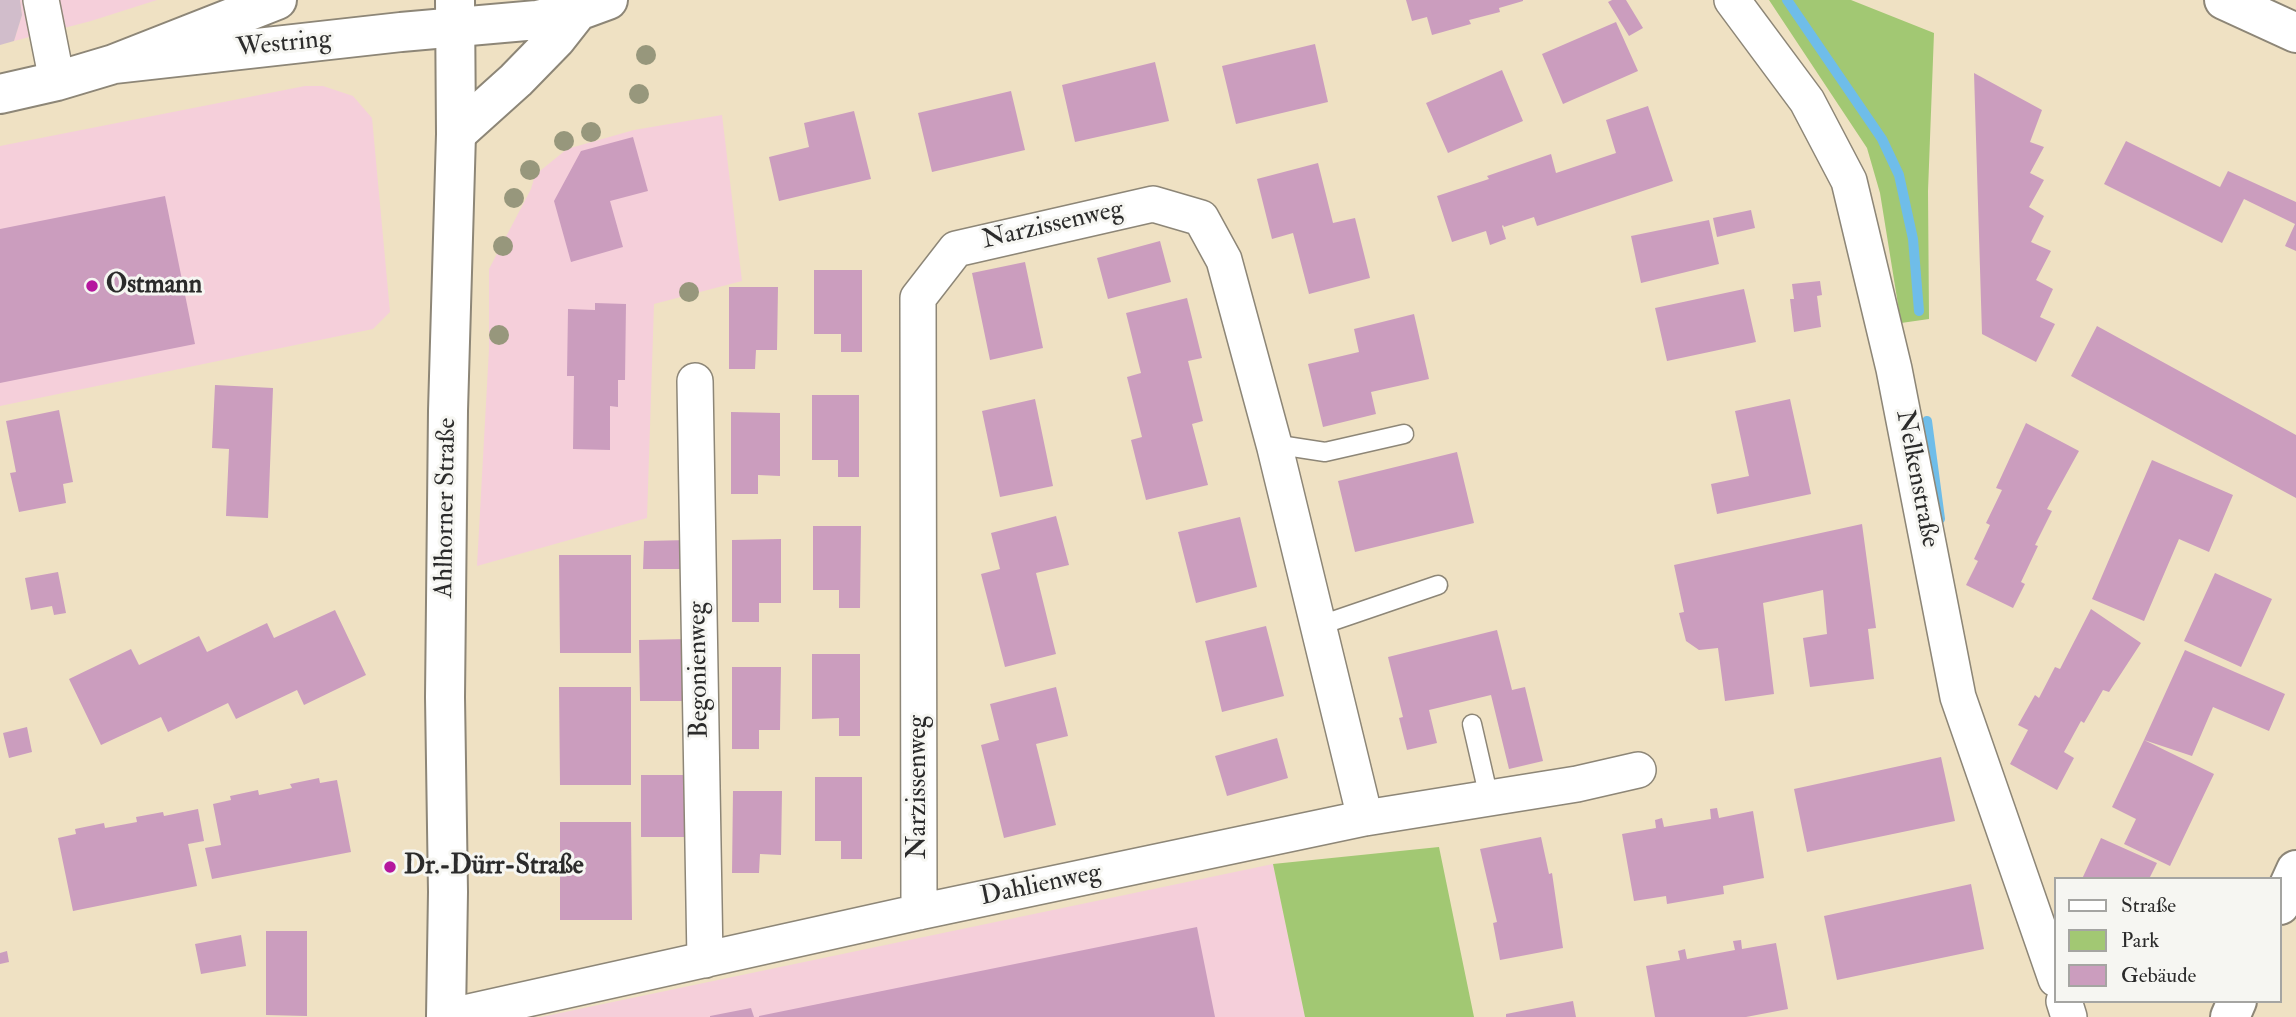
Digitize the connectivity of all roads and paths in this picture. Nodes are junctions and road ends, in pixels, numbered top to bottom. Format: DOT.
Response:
graph roads {
  1 [pos="41,0"];
  2 [pos="277,0"];
  3 [pos="1732,0"];
  4 [pos="2224,0"];
  5 [pos="593,6"];
  6 [pos="455,13"];
  7 [pos="2296,33"];
  8 [pos="114,64"];
  9 [pos="57,81"];
  10 [pos="0,94"];
  11 [pos="456,134"];
  12 [pos="695,381"];
  13 [pos="1404,434"];
  14 [pos="1273,444"];
  15 [pos="1438,585"];
  16 [pos="1318,626"];
  17 [pos="1472,724"];
  18 [pos="1638,770"];
  19 [pos="1489,799"];
  20 [pos="1365,818"];
  21 [pos="2296,870"];
  22 [pos="2282,901"];
  23 [pos="919,912"];
  24 [pos="705,960"];
  25 [pos="2054,973"];
  26 [pos="446,1017"];
  1 -- 9 [label="street"];
  2 -- 8 [label="street, Westring"];
  3 -- 25 [label="street, Nelkenstraße"];
  4 -- 7 [label="street"];
  5 -- 6 [label="street, Westring"];
  5 -- 11 [label="street"];
  6 -- 8 [label="street, Westring"];
  6 -- 11 [label="street, Ahlhorner Straße"];
  8 -- 9 [label="street, Westring"];
  9 -- 10 [label="street, Westring"];
  11 -- 26 [label="street, Ahlhorner Straße"];
  12 -- 24 [label="street, Begonienweg"];
  13 -- 14 [label="lane"];
  14 -- 16 [label="street, Narzissenweg"];
  14 -- 23 [label="street, Narzissenweg"];
  15 -- 16 [label="lane"];
  16 -- 20 [label="street, Narzissenweg"];
  17 -- 19 [label="lane"];
  18 -- 19 [label="street, Dahlienweg"];
  19 -- 20 [label="street, Dahlienweg"];
  20 -- 23 [label="street, Dahlienweg"];
  21 -- 22 [label="street"];
  23 -- 24 [label="street, Dahlienweg"];
  24 -- 26 [label="street, Dahlienweg"];
}
